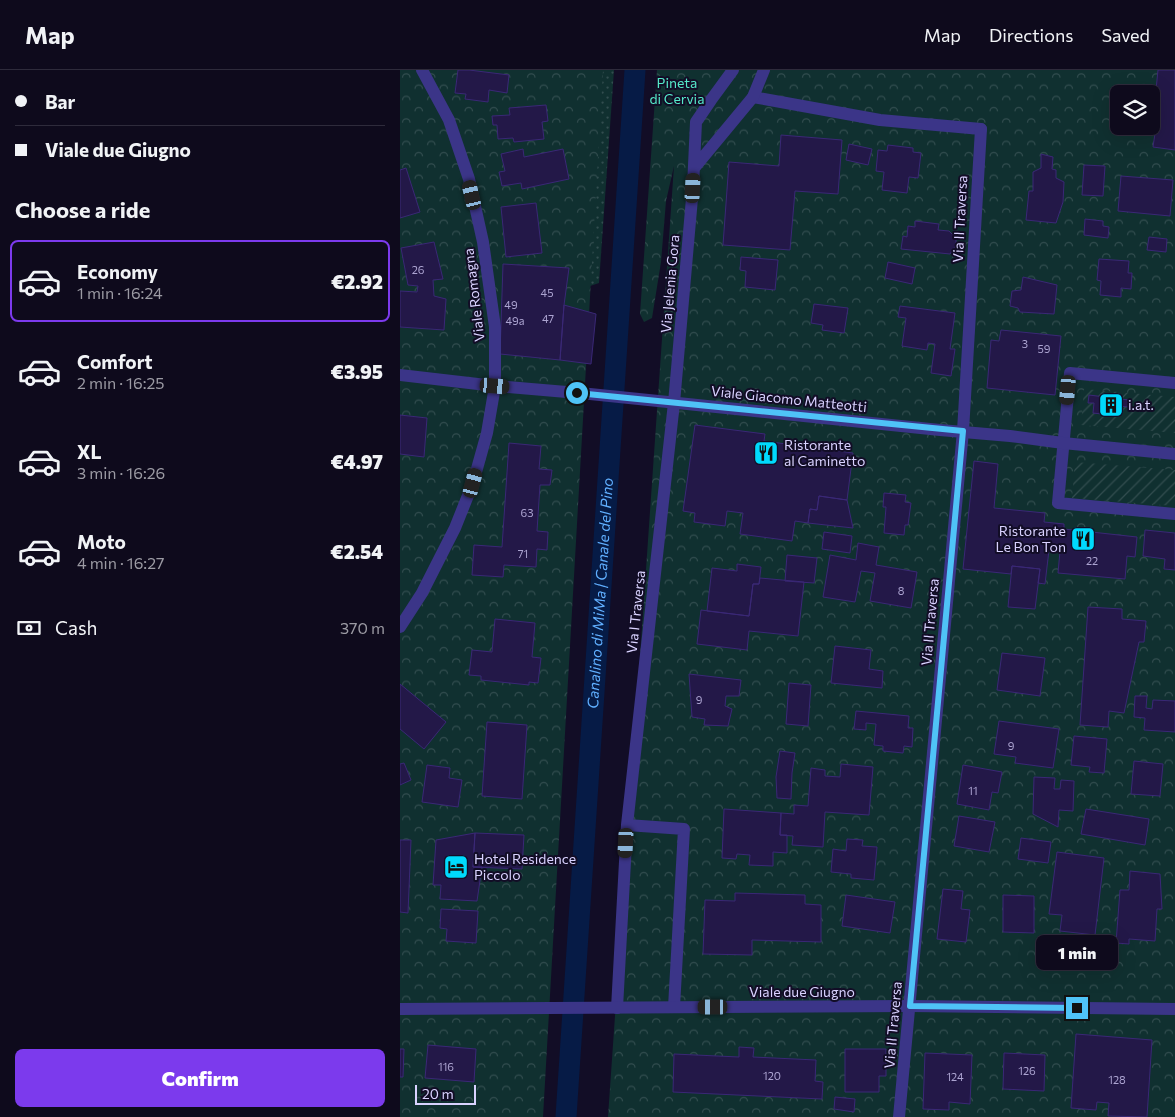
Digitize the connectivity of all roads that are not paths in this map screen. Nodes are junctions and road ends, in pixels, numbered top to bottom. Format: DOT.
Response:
graph roads {
  1 [pos="422,70"];
  2 [pos="733,70"];
  3 [pos="764,70"];
  4 [pos="753,97"];
  5 [pos="695,167"];
  6 [pos="400,375"];
  7 [pos="1175,383"];
  8 [pos="495,386"];
  9 [pos="674,403"];
  10 [pos="963,431"];
  11 [pos="1063,443"];
  12 [pos="1175,454"];
  13 [pos="1175,514"];
  14 [pos="400,627"];
  15 [pos="627,825"];
  16 [pos="910,1006"];
  17 [pos="674,1007"];
  18 [pos="617,1008"];
  19 [pos="400,1009"];
  20 [pos="1175,1009"];
  21 [pos="899,1117"];
  1 -- 8 [label="street, Viale Romagna"];
  2 -- 5 [label="street, Via Jelenia Gora"];
  3 -- 4 [label="street"];
  4 -- 5 [label="street"];
  4 -- 10 [label="street, Via II Traversa"];
  5 -- 9 [label="street, Via Jelenia Gora"];
  6 -- 8 [label="street, Viale Giacomo Matteotti"];
  7 -- 11 [label="street"];
  8 -- 9 [label="street, Viale Giacomo Matteotti"];
  8 -- 14 [label="street, Viale Romagna"];
  9 -- 10 [label="street, Viale Giacomo Matteotti"];
  9 -- 15 [label="street, Via I Traversa"];
  10 -- 11 [label="street, Viale Giacomo Matteotti"];
  10 -- 16 [label="street, Via II Traversa"];
  11 -- 12 [label="street, Viale Giacomo Matteotti"];
  11 -- 13 [label="street"];
  15 -- 17 [label="street"];
  15 -- 18 [label="street, Via I Traversa"];
  16 -- 17 [label="street, Viale due Giugno"];
  16 -- 20 [label="street, Viale due Giugno"];
  16 -- 21 [label="street, Via II Traversa"];
  17 -- 18 [label="street, Viale due Giugno"];
  18 -- 19 [label="street, Viale due Giugno"];
}
